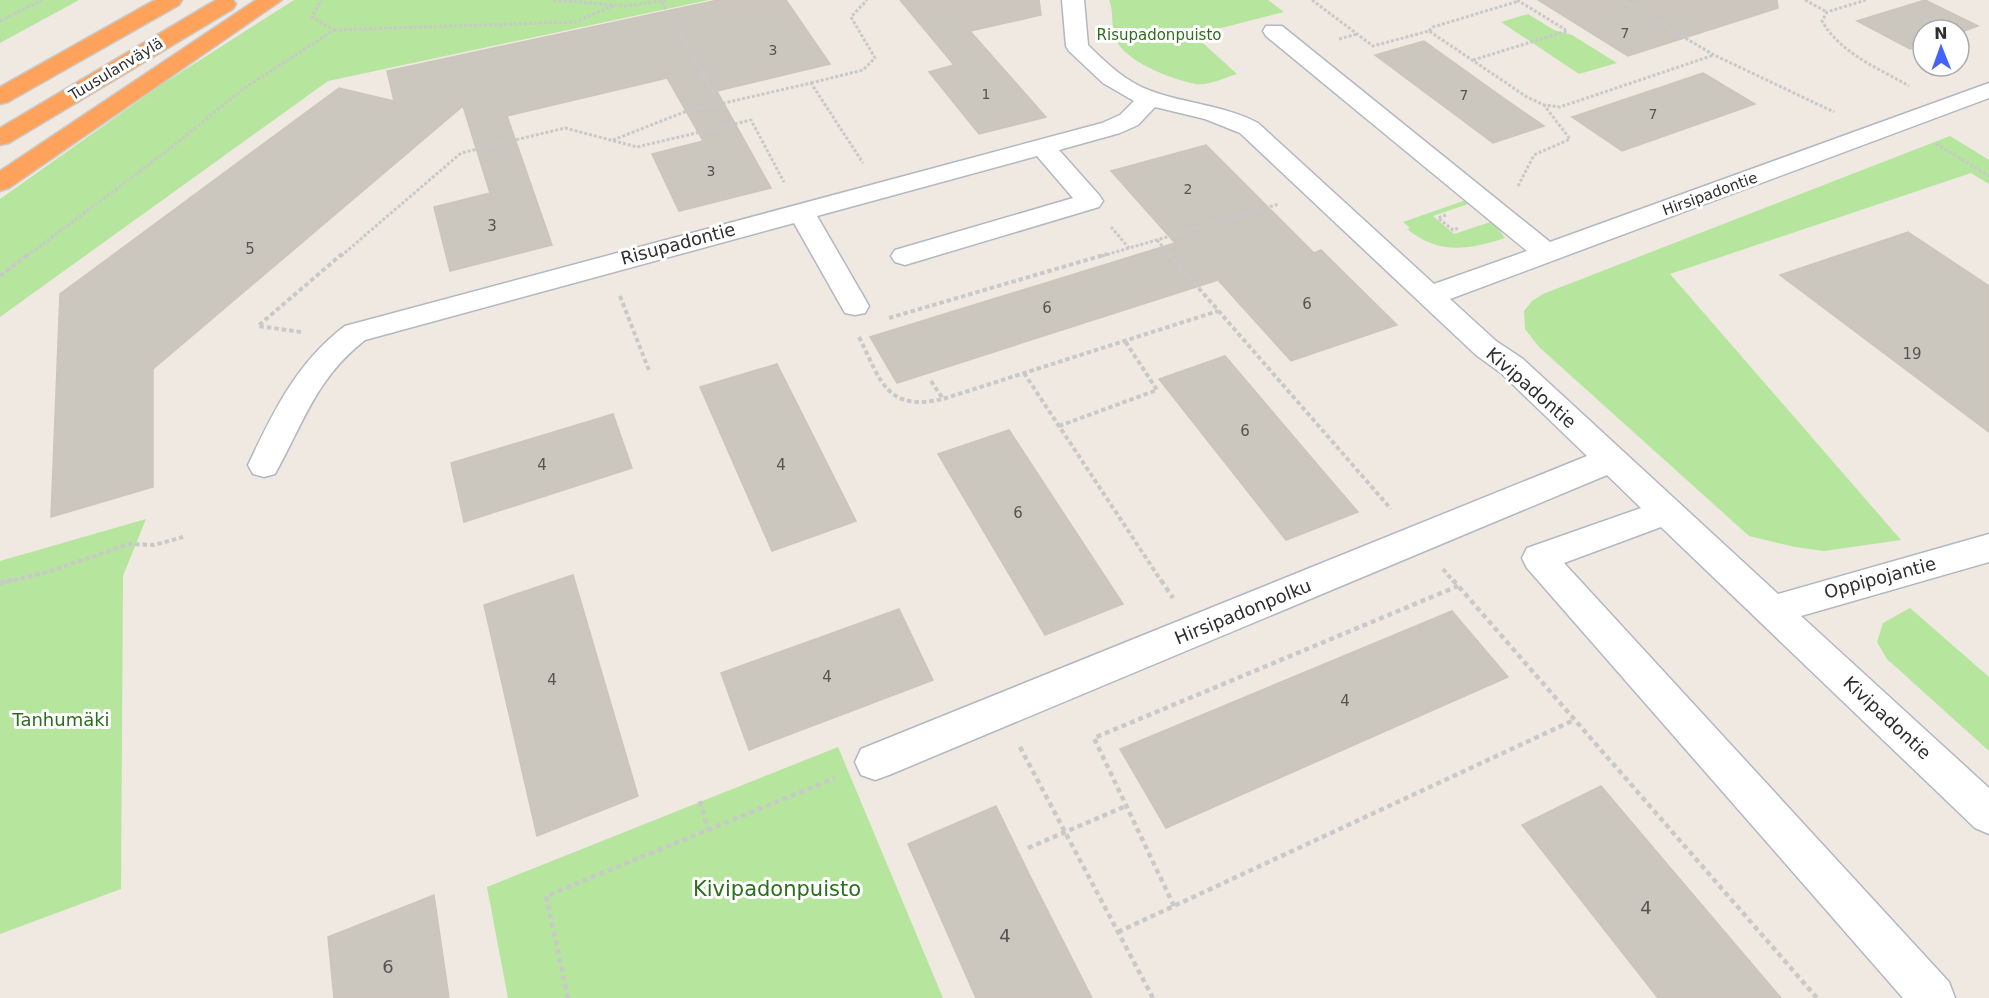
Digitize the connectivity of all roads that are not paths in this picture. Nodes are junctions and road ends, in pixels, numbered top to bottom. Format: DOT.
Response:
graph roads {
  1 [pos="171,0"];
  2 [pos="233,0"];
  3 [pos="271,0"];
  4 [pos="1073,0"];
  5 [pos="1274,31"];
  6 [pos="1989,90"];
  7 [pos="0,97"];
  8 [pos="1149,99"];
  9 [pos="0,138"];
  10 [pos="1043,147"];
  11 [pos="0,183"];
  12 [pos="801,212"];
  13 [pos="1548,254"];
  14 [pos="905,256"];
  15 [pos="1430,296"];
  16 [pos="859,318"];
  17 [pos="1610,460"];
  18 [pos="264,465"];
  19 [pos="1666,512"];
  20 [pos="1989,548"];
  21 [pos="1772,611"];
  22 [pos="875,762"];
  23 [pos="1989,814"];
  24 [pos="1934,998"];
  1 -- 7 [label="highway, Tuusulanväylä"];
  2 -- 9 [label="highway, Tuusulanväylä"];
  3 -- 11 [label="highway"];
  4 -- 8 [label="street, Kivipadontie"];
  5 -- 13 [label="street"];
  6 -- 13 [label="street, Hirsipadontie"];
  8 -- 10 [label="street, Risupadontie"];
  8 -- 15 [label="street, Kivipadontie"];
  10 -- 12 [label="street, Risupadontie"];
  10 -- 14 [label="street"];
  12 -- 16 [label="street"];
  12 -- 18 [label="street, Risupadontie"];
  13 -- 15 [label="street, Hirsipadontie"];
  15 -- 17 [label="street, Kivipadontie"];
  17 -- 19 [label="street, Kivipadontie"];
  17 -- 22 [label="street, Hirsipadonpolku"];
  19 -- 21 [label="street, Kivipadontie"];
  19 -- 24 [label="street"];
  20 -- 21 [label="street, Oppipojantie"];
  21 -- 23 [label="street, Kivipadontie"];
}
